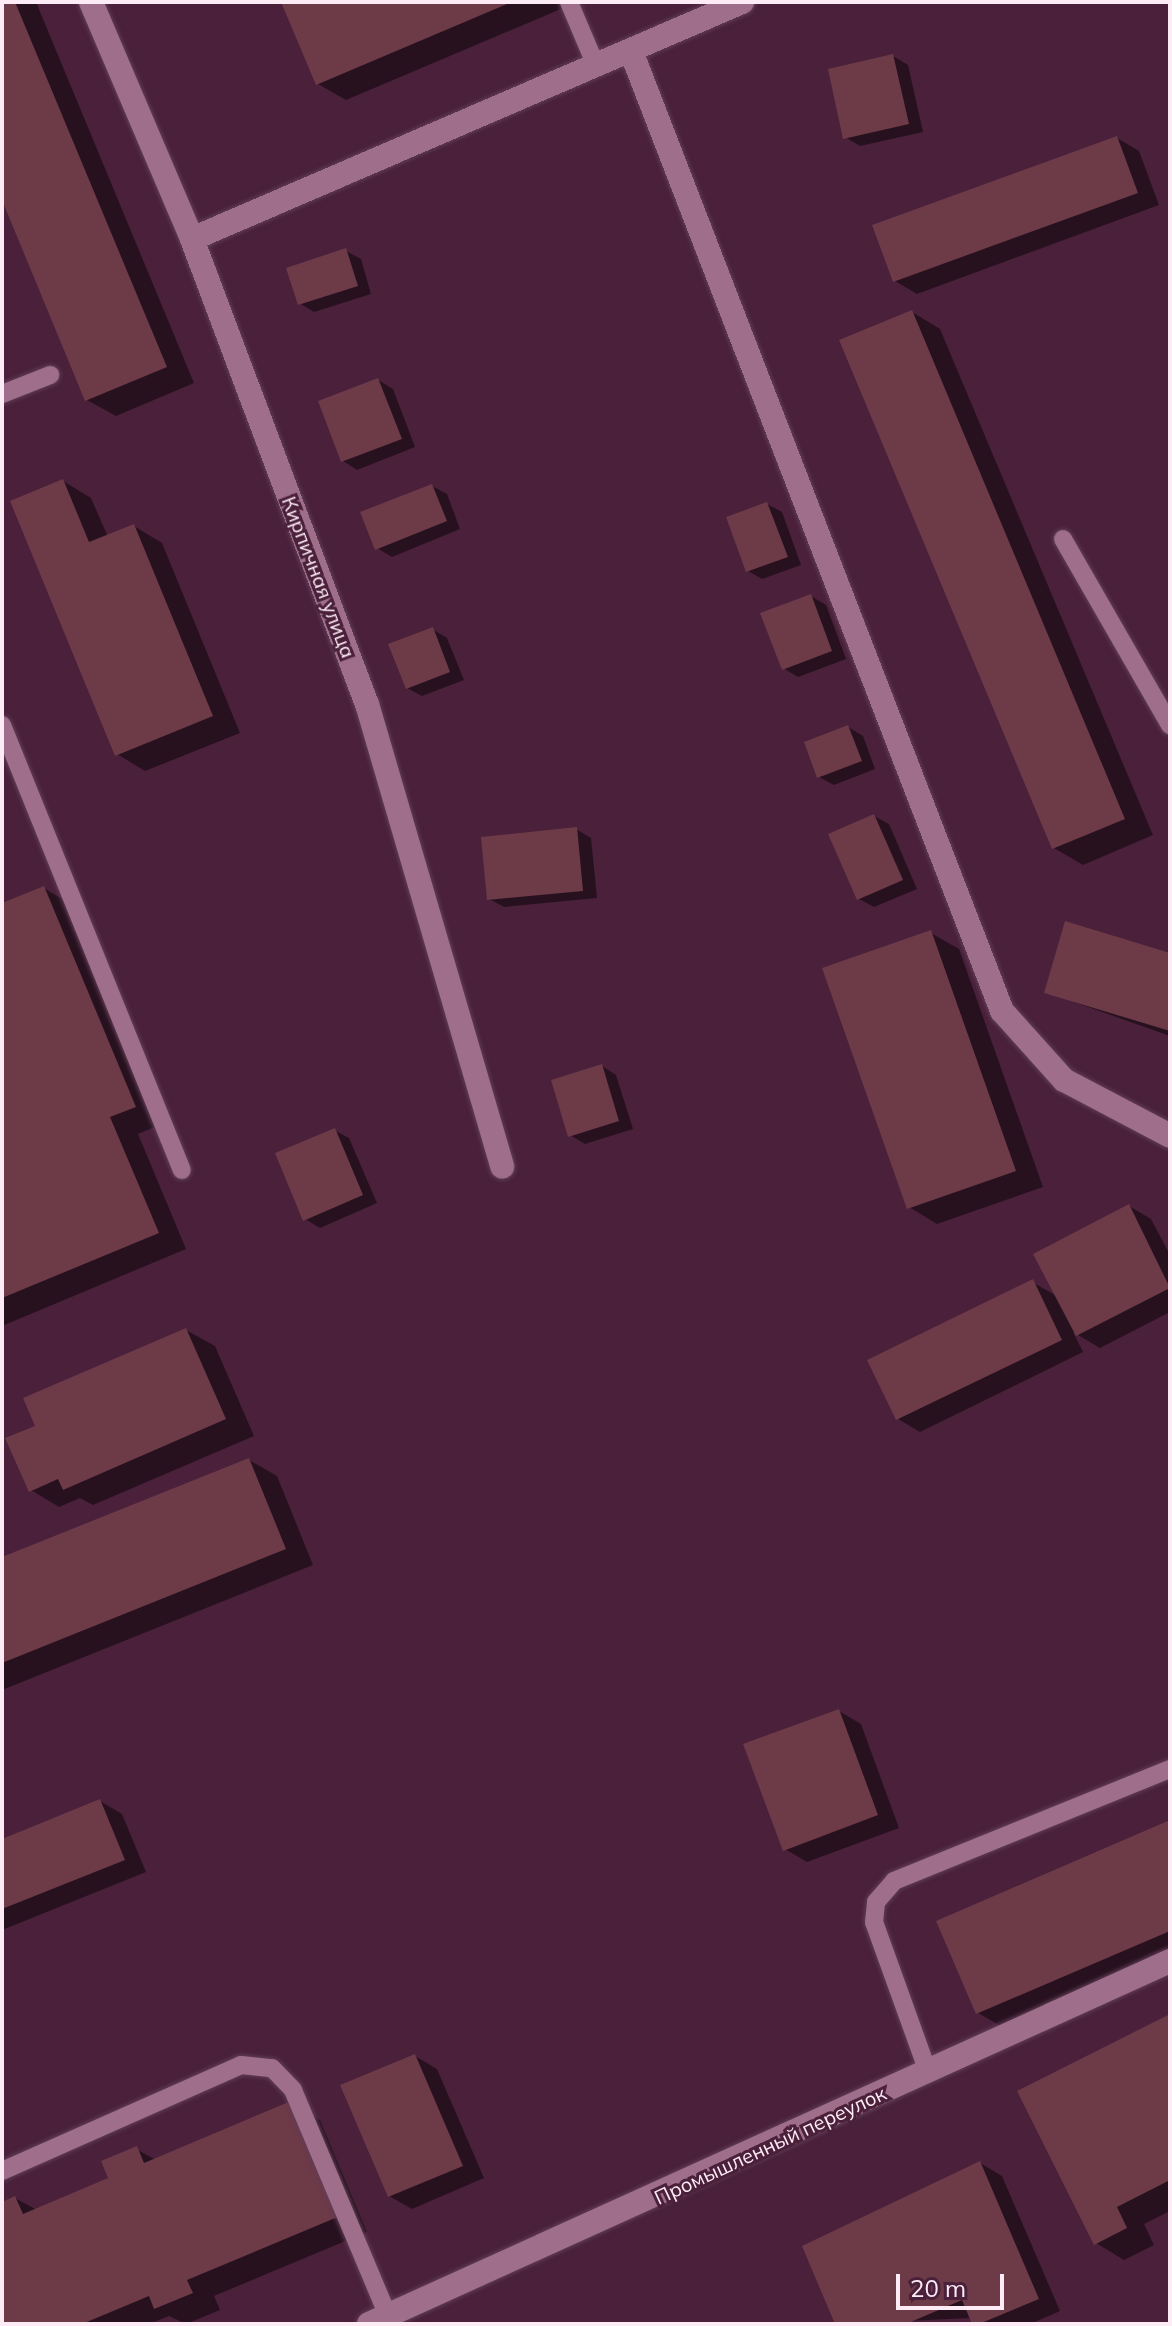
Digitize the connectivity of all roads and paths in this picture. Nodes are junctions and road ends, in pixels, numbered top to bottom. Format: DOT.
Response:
graph roads {
  1 [pos="91,2"];
  2 [pos="569,2"];
  3 [pos="742,2"];
  4 [pos="631,51"];
  5 [pos="596,66"];
  6 [pos="192,239"];
  7 [pos="50,375"];
  8 [pos="2,394"];
  9 [pos="1063,539"];
  10 [pos="2,725"];
  11 [pos="1170,725"];
  12 [pos="1170,1136"];
  13 [pos="502,1167"];
  14 [pos="182,1170"];
  15 [pos="1170,1769"];
  16 [pos="1170,1961"];
  17 [pos="928,2072"];
  18 [pos="2,2171"];
  19 [pos="378,2320"];
  1 -- 6 [label="street, Кирпичная улица"];
  2 -- 5 [label="lane"];
  3 -- 4 [label="street"];
  4 -- 5 [label="street"];
  4 -- 12 [label="street"];
  5 -- 6 [label="street"];
  6 -- 13 [label="street, Кирпичная улица"];
  7 -- 8 [label="lane"];
  9 -- 11 [label="lane"];
  10 -- 14 [label="lane"];
  15 -- 17 [label="lane"];
  16 -- 17 [label="street, Промышленный переулок"];
  17 -- 19 [label="street, Промышленный переулок"];
  18 -- 19 [label="lane"];
}
